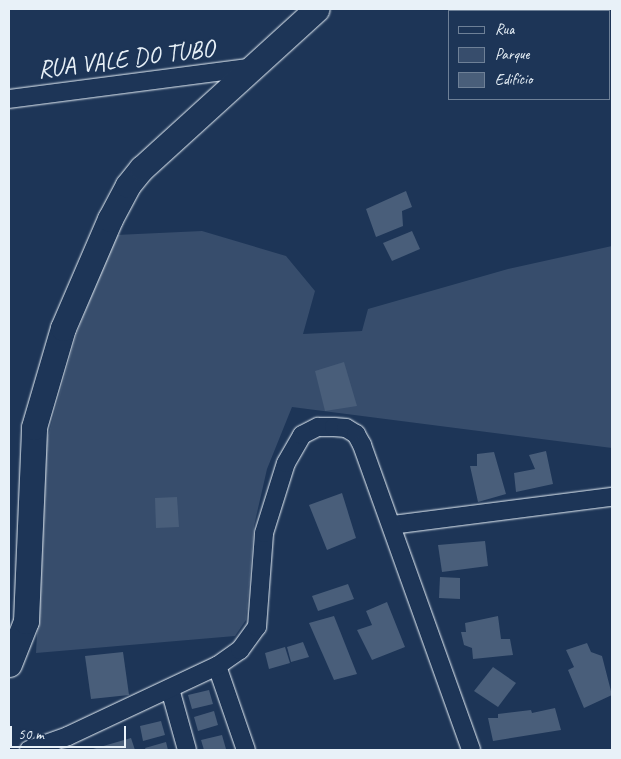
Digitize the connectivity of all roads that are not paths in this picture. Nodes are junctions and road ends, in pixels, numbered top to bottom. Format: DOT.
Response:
graph roads {
  1 [pos="317,9"];
  2 [pos="249,68"];
  3 [pos="9,99"];
  4 [pos="612,497"];
  5 [pos="392,525"];
  6 [pos="9,664"];
  7 [pos="217,666"];
  8 [pos="170,689"];
  9 [pos="70,743"];
  10 [pos="29,750"];
  11 [pos="187,750"];
  12 [pos="246,750"];
  13 [pos="471,750"];
  1 -- 2 [label="main road"];
  2 -- 3 [label="street, RUA VALE DO TUBO"];
  2 -- 6 [label="main road"];
  4 -- 5 [label="street"];
  5 -- 7 [label="street"];
  5 -- 13 [label="street"];
  7 -- 8 [label="street"];
  7 -- 12 [label="street"];
  8 -- 9 [label="street"];
  8 -- 11 [label="street"];
  9 -- 10 [label="street"];
}
